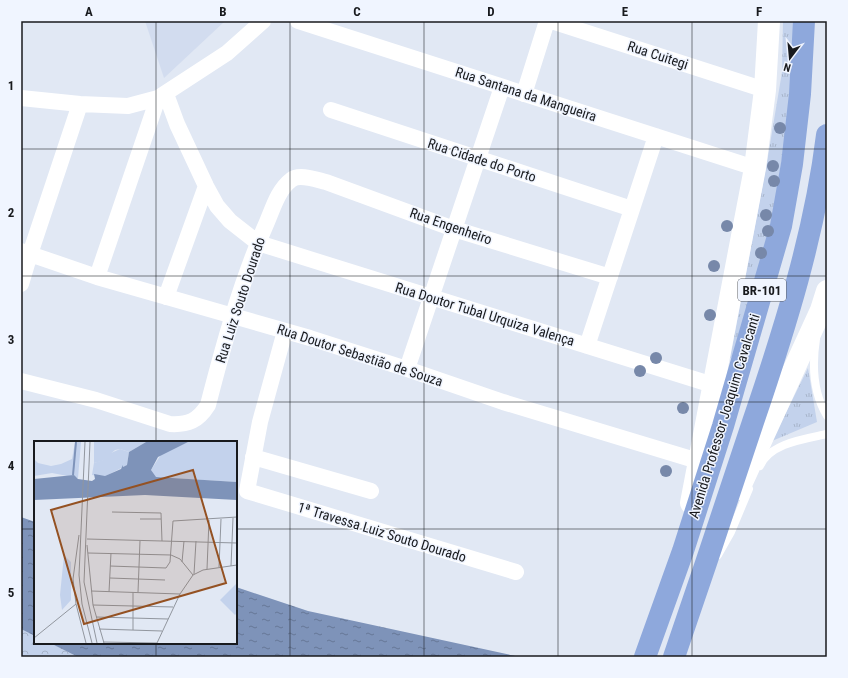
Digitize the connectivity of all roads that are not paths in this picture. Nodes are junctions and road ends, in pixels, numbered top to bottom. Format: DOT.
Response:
graph roads {
  1 [pos="263,21"];
  2 [pos="298,21"];
  3 [pos="547,21"];
  4 [pos="551,21"];
  5 [pos="769,21"];
  6 [pos="804,21"];
  7 [pos="502,86"];
  8 [pos="765,90"];
  9 [pos="524,94"];
  10 [pos="162,96"];
  11 [pos="21,98"];
  12 [pos="80,104"];
  13 [pos="331,110"];
  14 [pos="827,135"];
  15 [pos="656,136"];
  16 [pos="478,158"];
  17 [pos="755,168"];
  18 [pos="292,178"];
  19 [pos="206,186"];
  20 [pos="632,209"];
  21 [pos="454,229"];
  22 [pos="258,243"];
  23 [pos="25,253"];
  24 [pos="97,277"];
  25 [pos="610,277"];
  26 [pos="21,284"];
  27 [pos="166,297"];
  28 [pos="431,297"];
  29 [pos="824,301"];
  30 [pos="232,315"];
  31 [pos="285,331"];
  32 [pos="587,346"];
  33 [pos="407,369"];
  34 [pos="21,381"];
  35 [pos="713,385"];
  36 [pos="827,416"];
  37 [pos="827,434"];
  38 [pos="254,457"];
  39 [pos="698,461"];
  40 [pos="371,491"];
  41 [pos="712,548"];
  42 [pos="683,551"];
  43 [pos="516,572"];
  44 [pos="694,599"];
  45 [pos="645,657"];
  46 [pos="674,657"];
  1 -- 10 [label="street"];
  2 -- 7 [label="street, Rua Santana da Mangueira"];
  3 -- 9 [label="street"];
  4 -- 8 [label="street, Rua Cuitegi"];
  5 -- 8 [label="main road, Avenida Professor Joaquim Cavalcanti"];
  6 -- 42 [label="highway, Avenida Professor Joaquim Cavalcanti / BR-101"];
  7 -- 9 [label="street, Rua Santana da Mangueira"];
  7 -- 16 [label="street"];
  8 -- 17 [label="main road, Avenida Professor Joaquim Cavalcanti"];
  9 -- 15 [label="street, Rua Santana da Mangueira"];
  10 -- 12 [label="street"];
  10 -- 19 [label="street"];
  10 -- 24 [label="street"];
  11 -- 12 [label="street"];
  12 -- 23 [label="street"];
  13 -- 16 [label="street, Rua Cidade do Porto"];
  14 -- 41 [label="highway, Avenida Professor Joaquim Cavalcanti / BR-101"];
  15 -- 17 [label="street, Rua Santana da Mangueira"];
  15 -- 20 [label="street"];
  16 -- 20 [label="street, Rua Cidade do Porto"];
  16 -- 21 [label="street"];
  17 -- 35 [label="main road, Avenida Professor Joaquim Cavalcanti"];
  18 -- 21 [label="street, Rua Engenheiro"];
  18 -- 22 [label="street, Rua Luiz Souto Dourado"];
  19 -- 22 [label="street"];
  19 -- 27 [label="street"];
  20 -- 25 [label="street"];
  21 -- 25 [label="street, Rua Engenheiro"];
  21 -- 28 [label="street"];
  22 -- 28 [label="street, Rua Doutor Tubal Urquiza Valença"];
  22 -- 30 [label="street, Rua Luiz Souto Dourado"];
  23 -- 24 [label="street, Rua Doutor Sebastião de Souza"];
  23 -- 26 [label="street"];
  24 -- 27 [label="street, Rua Doutor Sebastião de Souza"];
  25 -- 32 [label="street"];
  27 -- 30 [label="street, Rua Doutor Sebastião de Souza"];
  28 -- 32 [label="street, Rua Doutor Tubal Urquiza Valença"];
  28 -- 33 [label="street"];
  29 -- 36 [label="lane"];
  29 -- 41 [label="main road, Avenida Professor Joaquim Cavalcanti"];
  30 -- 31 [label="street, Rua Doutor Sebastião de Souza"];
  30 -- 34 [label="street, Rua Luiz Souto Dourado"];
  31 -- 33 [label="street, Rua Doutor Sebastião de Souza"];
  31 -- 38 [label="street"];
  32 -- 35 [label="street, Rua Doutor Tubal Urquiza Valença"];
  33 -- 39 [label="street, Rua Doutor Sebastião de Souza"];
  35 -- 39 [label="main road, Avenida Professor Joaquim Cavalcanti"];
  37 -- 44 [label="lane"];
  38 -- 40 [label="street"];
  38 -- 43 [label="street, 1ª Travessa Luiz Souto Dourado"];
  39 -- 42 [label="main road, Avenida Professor Joaquim Cavalcanti"];
  41 -- 44 [label="highway, Avenida Professor Joaquim Cavalcanti / BR-101"];
  42 -- 45 [label="highway, Avenida Professor Joaquim Cavalcanti / BR-101"];
  44 -- 46 [label="highway, Avenida Professor Joaquim Cavalcanti / BR-101"];
}
